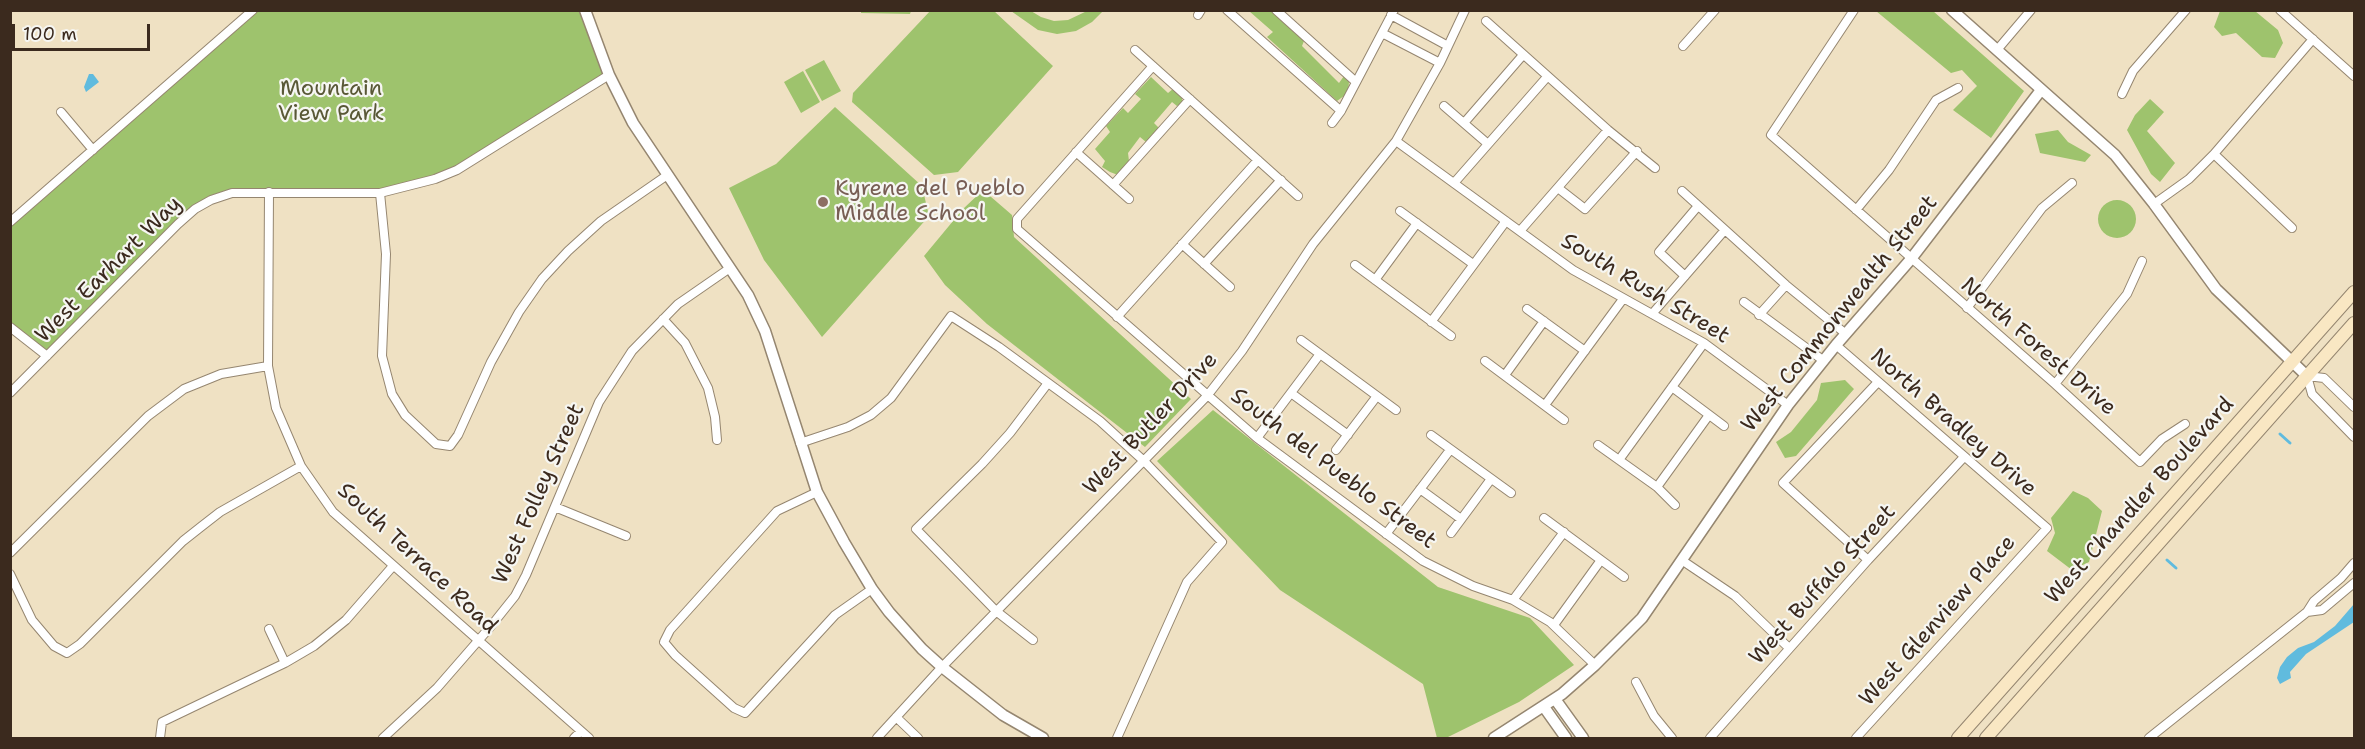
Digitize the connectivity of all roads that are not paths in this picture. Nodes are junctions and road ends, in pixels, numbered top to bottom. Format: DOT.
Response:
graph roads {
  1 [pos="253,10"];
  2 [pos="585,10"];
  3 [pos="1227,10"];
  4 [pos="1276,10"];
  5 [pos="1465,10"];
  6 [pos="1715,10"];
  7 [pos="1854,10"];
  8 [pos="1952,10"];
  9 [pos="2031,10"];
  10 [pos="2186,10"];
  11 [pos="2280,10"];
  12 [pos="1392,13"];
  13 [pos="1486,21"];
  14 [pos="1382,33"];
  15 [pos="2313,39"];
  16 [pos="1448,46"];
  17 [pos="1683,46"];
  18 [pos="1135,50"];
  19 [pos="1997,50"];
  20 [pos="1523,55"];
  21 [pos="1440,63"];
  22 [pos="1153,66"];
  23 [pos="609,75"];
  24 [pos="1547,76"];
  25 [pos="2355,76"];
  26 [pos="1356,82"];
  27 [pos="1958,88"];
  28 [pos="2041,90"];
  29 [pos="2122,94"];
  30 [pos="1190,99"];
  31 [pos="1444,106"];
  32 [pos="1341,111"];
  33 [pos="61,112"];
  34 [pos="1332,123"];
  35 [pos="1464,123"];
  36 [pos="1608,130"];
  37 [pos="1396,141"];
  38 [pos="1488,144"];
  39 [pos="93,150"];
  40 [pos="1076,152"];
  41 [pos="1637,152"];
  42 [pos="2214,154"];
  43 [pos="1258,160"];
  44 [pos="1655,168"];
  45 [pos="666,176"];
  46 [pos="1281,180"];
  47 [pos="1454,183"];
  48 [pos="2072,183"];
  49 [pos="1113,185"];
  50 [pos="1558,188"];
  51 [pos="1682,191"];
  52 [pos="269,192"];
  53 [pos="380,193"];
  54 [pos="1298,196"];
  55 [pos="1129,199"];
  56 [pos="2154,204"];
  57 [pos="1698,206"];
  58 [pos="1856,210"];
  59 [pos="1400,211"];
  60 [pos="1506,220"];
  61 [pos="10,222"];
  62 [pos="1417,224"];
  63 [pos="2292,228"];
  64 [pos="1520,231"];
  65 [pos="1724,231"];
  66 [pos="1182,244"];
  67 [pos="1911,260"];
  68 [pos="2142,261"];
  69 [pos="1204,264"];
  70 [pos="1473,264"];
  71 [pos="1355,265"];
  72 [pos="730,268"];
  73 [pos="1685,276"];
  74 [pos="1375,280"];
  75 [pos="1786,285"];
  76 [pos="1230,287"];
  77 [pos="2355,292"];
  78 [pos="1623,299"];
  79 [pos="1744,302"];
  80 [pos="1967,308"];
  81 [pos="1527,309"];
  82 [pos="1652,314"];
  83 [pos="1759,315"];
  84 [pos="1117,317"];
  85 [pos="663,319"];
  86 [pos="1544,321"];
  87 [pos="1431,322"];
  88 [pos="2355,323"];
  89 [pos="10,327"];
  90 [pos="1846,334"];
  91 [pos="1451,336"];
  92 [pos="1301,340"];
  93 [pos="1704,343"];
  94 [pos="1836,345"];
  95 [pos="1585,351"];
  96 [pos="1320,354"];
  97 [pos="47,356"];
  98 [pos="1485,361"];
  99 [pos="1824,361"];
  100 [pos="2292,362"];
  101 [pos="268,366"];
  102 [pos="1505,375"];
  103 [pos="2307,376"];
  104 [pos="1048,383"];
  105 [pos="1877,383"];
  106 [pos="2055,384"];
  107 [pos="1672,387"];
  108 [pos="10,393"];
  109 [pos="1291,393"];
  110 [pos="1207,396"];
  111 [pos="1377,396"];
  112 [pos="1545,405"];
  113 [pos="1788,405"];
  114 [pos="2355,407"];
  115 [pos="1396,410"];
  116 [pos="1709,415"];
  117 [pos="1564,420"];
  118 [pos="2185,424"];
  119 [pos="1724,426"];
  120 [pos="1348,435"];
  121 [pos="1431,435"];
  122 [pos="2355,437"];
  123 [pos="1257,438"];
  124 [pos="717,440"];
  125 [pos="801,442"];
  126 [pos="1598,445"];
  127 [pos="1336,450"];
  128 [pos="1450,450"];
  129 [pos="1964,457"];
  130 [pos="1619,460"];
  131 [pos="1145,462"];
  132 [pos="301,466"];
  133 [pos="1491,479"];
  134 [pos="1657,487"];
  135 [pos="1420,489"];
  136 [pos="817,492"];
  137 [pos="1511,493"];
  138 [pos="1675,505"];
  139 [pos="555,507"];
  140 [pos="1545,518"];
  141 [pos="1461,519"];
  142 [pos="2047,528"];
  143 [pos="1564,532"];
  144 [pos="1451,533"];
  145 [pos="1386,534"];
  146 [pos="626,536"];
  147 [pos="10,553"];
  148 [pos="1601,560"];
  149 [pos="1868,560"];
  150 [pos="1683,561"];
  151 [pos="2355,563"];
  152 [pos="393,566"];
  153 [pos="10,574"];
  154 [pos="1624,577"];
  155 [pos="2355,583"];
  156 [pos="872,589"];
  157 [pos="1513,600"];
  158 [pos="996,611"];
  159 [pos="2307,612"];
  160 [pos="1554,625"];
  161 [pos="269,629"];
  162 [pos="1033,640"];
  163 [pos="478,641"];
  164 [pos="1789,648"];
  165 [pos="285,663"];
  166 [pos="1595,665"];
  167 [pos="942,667"];
  168 [pos="1636,682"];
  169 [pos="1555,699"];
  170 [pos="1544,707"];
  171 [pos="896,717"];
  172 [pos="581,731"];
  173 [pos="160,738"];
  174 [pos="383,738"];
  175 [pos="574,738"];
  176 [pos="589,738"];
  177 [pos="877,738"];
  178 [pos="918,738"];
  179 [pos="1043,738"];
  180 [pos="1117,738"];
  181 [pos="1494,738"];
  182 [pos="1566,738"];
  183 [pos="1583,738"];
  184 [pos="1672,738"];
  185 [pos="1710,738"];
  186 [pos="1856,738"];
  187 [pos="1958,738"];
  188 [pos="1986,738"];
  189 [pos="2149,738"];
  1 -- 39 [label="street"];
  2 -- 23 [label="street"];
  3 -- 32 [label="street"];
  4 -- 26 [label="street"];
  5 -- 16 [label="street, West Butler Drive"];
  6 -- 17 [label="street"];
  7 -- 58 [label="street, North Forest Drive"];
  8 -- 19 [label="street"];
  9 -- 19 [label="street"];
  10 -- 29 [label="street"];
  11 -- 15 [label="street"];
  12 -- 14 [label="street"];
  12 -- 16 [label="street"];
  13 -- 20 [label="street"];
  14 -- 21 [label="street"];
  14 -- 26 [label="street"];
  15 -- 25 [label="street"];
  15 -- 42 [label="street"];
  16 -- 21 [label="street, West Butler Drive"];
  18 -- 22 [label="street"];
  19 -- 28 [label="street"];
  20 -- 24 [label="street"];
  20 -- 35 [label="street"];
  21 -- 37 [label="street, West Butler Drive"];
  22 -- 30 [label="street"];
  22 -- 40 [label="street"];
  23 -- 45 [label="street"];
  23 -- 53 [label="street, West Earhart Way"];
  24 -- 36 [label="street"];
  24 -- 38 [label="street"];
  26 -- 32 [label="street"];
  27 -- 58 [label="street"];
  28 -- 56 [label="street"];
  28 -- 67 [label="street, West Commonwealth Street"];
  30 -- 43 [label="street"];
  30 -- 49 [label="street"];
  31 -- 35 [label="street"];
  32 -- 34 [label="street"];
  33 -- 39 [label="street"];
  35 -- 38 [label="street"];
  36 -- 41 [label="street"];
  36 -- 50 [label="street"];
  37 -- 47 [label="street, South Rush Street"];
  37 -- 110 [label="street, West Butler Drive"];
  38 -- 47 [label="street"];
  39 -- 61 [label="street"];
  40 -- 49 [label="street"];
  40 -- 84 [label="street, South del Pueblo Street"];
  41 -- 44 [label="street"];
  41 -- 50 [label="street"];
  42 -- 56 [label="street"];
  42 -- 63 [label="street"];
  43 -- 46 [label="street"];
  43 -- 66 [label="street"];
  45 -- 53 [label="street"];
  45 -- 72 [label="street"];
  46 -- 54 [label="street"];
  46 -- 69 [label="street"];
  47 -- 60 [label="street, South Rush Street"];
  48 -- 80 [label="street"];
  49 -- 55 [label="street"];
  50 -- 64 [label="street"];
  51 -- 57 [label="street"];
  52 -- 53 [label="street, West Earhart Way"];
  52 -- 97 [label="street, West Earhart Way"];
  52 -- 101 [label="street, South Terrace Road"];
  56 -- 100 [label="street"];
  57 -- 65 [label="street"];
  57 -- 73 [label="street"];
  58 -- 67 [label="street, North Forest Drive"];
  59 -- 62 [label="street"];
  60 -- 64 [label="street, South Rush Street"];
  60 -- 70 [label="street"];
  62 -- 70 [label="street"];
  62 -- 74 [label="street"];
  64 -- 78 [label="street, South Rush Street"];
  65 -- 73 [label="street"];
  65 -- 75 [label="street"];
  66 -- 69 [label="street"];
  66 -- 84 [label="street"];
  67 -- 80 [label="street, North Forest Drive"];
  67 -- 90 [label="street, West Commonwealth Street"];
  68 -- 106 [label="street"];
  69 -- 76 [label="street"];
  70 -- 87 [label="street"];
  71 -- 74 [label="street"];
  72 -- 85 [label="street, West Folley Street"];
  72 -- 125 [label="street"];
  73 -- 82 [label="street"];
  74 -- 87 [label="street"];
  75 -- 83 [label="street"];
  75 -- 90 [label="street"];
  77 -- 100 [label="main road, West Chandler Boulevard"];
  78 -- 82 [label="street, South Rush Street"];
  78 -- 95 [label="street"];
  79 -- 83 [label="street"];
  80 -- 106 [label="street, North Forest Drive"];
  81 -- 86 [label="street"];
  82 -- 93 [label="street, South Rush Street"];
  83 -- 99 [label="street"];
  84 -- 110 [label="street, South del Pueblo Street"];
  85 -- 124 [label="street"];
  85 -- 139 [label="street, West Folley Street"];
  86 -- 95 [label="street"];
  86 -- 102 [label="street"];
  87 -- 91 [label="street"];
  88 -- 103 [label="main road, West Chandler Boulevard"];
  89 -- 97 [label="street"];
  90 -- 94 [label="street, West Commonwealth Street"];
  92 -- 96 [label="street"];
  93 -- 107 [label="street"];
  93 -- 113 [label="street, South Rush Street"];
  94 -- 99 [label="street, West Commonwealth Street"];
  94 -- 105 [label="street, North Bradley Drive"];
  95 -- 112 [label="street"];
  96 -- 109 [label="street"];
  96 -- 111 [label="street"];
  97 -- 108 [label="street, West Earhart Way"];
  98 -- 102 [label="street"];
  99 -- 113 [label="street, West Commonwealth Street"];
  100 -- 103 [label="street"];
  100 -- 187 [label="main road, West Chandler Boulevard"];
  101 -- 132 [label="street, South Terrace Road"];
  101 -- 147 [label="street"];
  102 -- 112 [label="street"];
  103 -- 114 [label="street"];
  103 -- 122 [label="street"];
  103 -- 188 [label="main road, West Chandler Boulevard"];
  104 -- 125 [label="street"];
  104 -- 131 [label="street"];
  104 -- 158 [label="street"];
  105 -- 129 [label="street, North Bradley Drive"];
  105 -- 149 [label="street"];
  106 -- 118 [label="street, North Forest Drive"];
  107 -- 116 [label="street"];
  107 -- 130 [label="street"];
  109 -- 120 [label="street"];
  109 -- 123 [label="street"];
  110 -- 123 [label="street, South del Pueblo Street"];
  110 -- 131 [label="street, West Butler Drive"];
  111 -- 115 [label="street"];
  111 -- 120 [label="street"];
  112 -- 117 [label="street"];
  113 -- 150 [label="street, West Commonwealth Street"];
  116 -- 119 [label="street"];
  116 -- 134 [label="street"];
  120 -- 127 [label="street"];
  121 -- 128 [label="street"];
  123 -- 145 [label="street, South del Pueblo Street"];
  125 -- 136 [label="street"];
  126 -- 130 [label="street"];
  128 -- 133 [label="street"];
  128 -- 135 [label="street"];
  129 -- 142 [label="street, North Bradley Drive"];
  129 -- 149 [label="street, West Buffalo Street"];
  130 -- 134 [label="street"];
  131 -- 158 [label="street, West Butler Drive"];
  131 -- 180 [label="street"];
  132 -- 152 [label="street, South Terrace Road"];
  132 -- 153 [label="street"];
  133 -- 137 [label="street"];
  133 -- 141 [label="street"];
  134 -- 138 [label="street"];
  135 -- 141 [label="street"];
  135 -- 145 [label="street"];
  136 -- 156 [label="street"];
  136 -- 156 [label="street"];
  139 -- 146 [label="street"];
  139 -- 163 [label="street, West Folley Street"];
  140 -- 143 [label="street"];
  141 -- 144 [label="street"];
  142 -- 186 [label="street, West Glenview Place"];
  143 -- 148 [label="street"];
  143 -- 157 [label="street"];
  145 -- 157 [label="street, South del Pueblo Street"];
  148 -- 154 [label="street"];
  148 -- 160 [label="street"];
  149 -- 164 [label="street, West Buffalo Street"];
  150 -- 164 [label="street"];
  150 -- 166 [label="street, West Commonwealth Street"];
  151 -- 159 [label="street"];
  152 -- 163 [label="street, South Terrace Road"];
  152 -- 165 [label="street"];
  155 -- 159 [label="street"];
  156 -- 167 [label="street"];
  157 -- 160 [label="street, South del Pueblo Street"];
  158 -- 162 [label="street"];
  158 -- 167 [label="street, West Butler Drive"];
  159 -- 189 [label="street"];
  160 -- 166 [label="street, South del Pueblo Street"];
  161 -- 165 [label="street"];
  163 -- 172 [label="street, South Terrace Road"];
  163 -- 174 [label="street, West Folley Street"];
  164 -- 185 [label="street, West Buffalo Street"];
  165 -- 173 [label="street"];
  166 -- 169 [label="street, West Commonwealth Street"];
  167 -- 171 [label="street, West Butler Drive"];
  167 -- 179 [label="street"];
  168 -- 184 [label="street"];
  169 -- 170 [label="street, West Commonwealth Street"];
  169 -- 183 [label="street"];
  170 -- 181 [label="street, West Commonwealth Street"];
  170 -- 182 [label="street"];
  171 -- 177 [label="street, West Butler Drive"];
  171 -- 178 [label="street"];
  172 -- 175 [label="street"];
  172 -- 176 [label="street, South Terrace Road"];
}
